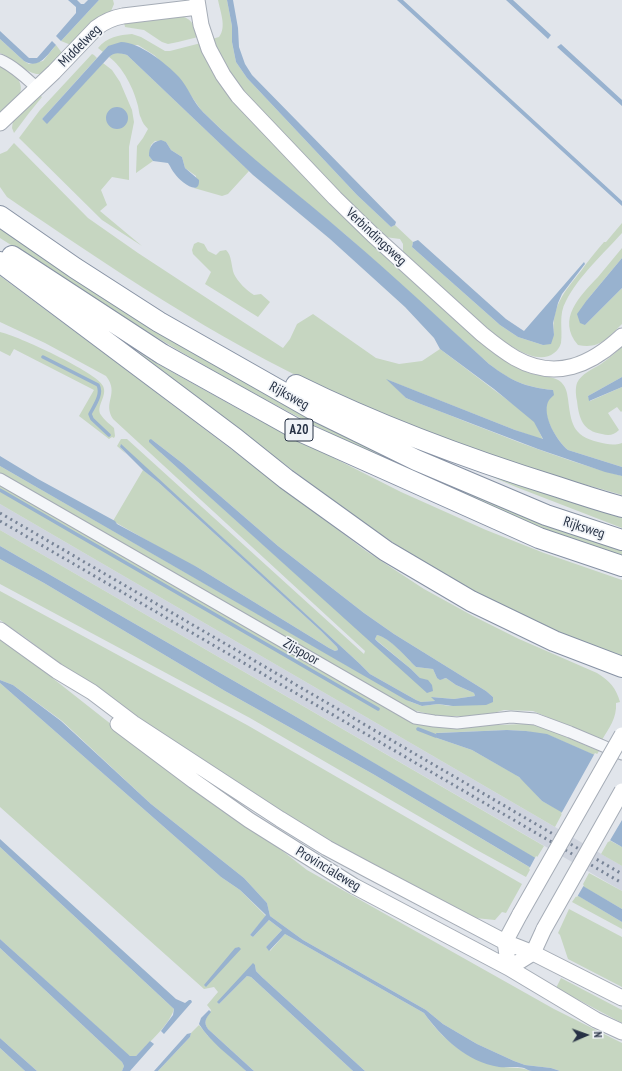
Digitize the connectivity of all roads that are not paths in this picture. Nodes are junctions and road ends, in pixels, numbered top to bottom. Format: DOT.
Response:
graph roads {
  1 [pos="198,4"];
  2 [pos="0,60"];
  3 [pos="37,88"];
  4 [pos="0,124"];
  5 [pos="0,216"];
  6 [pos="0,248"];
  7 [pos="0,262"];
  8 [pos="620,337"];
  9 [pos="224,359"];
  10 [pos="0,479"];
  11 [pos="622,506"];
  12 [pos="622,540"];
  13 [pos="622,566"];
  14 [pos="0,630"];
  15 [pos="622,667"];
  16 [pos="57,671"];
  17 [pos="622,736"];
  18 [pos="622,754"];
  19 [pos="622,791"];
  20 [pos="505,942"];
  21 [pos="533,953"];
  22 [pos="509,968"];
  23 [pos="622,998"];
  24 [pos="622,1032"];
  1 -- 3 [label="street, Middelweg"];
  1 -- 8 [label="street, Verbindingsweg"];
  2 -- 3 [label="street"];
  3 -- 4 [label="street, Middelweg"];
  5 -- 9 [label="highway, Rijksweg / A20"];
  6 -- 13 [label="highway, Rijksweg / A20"];
  7 -- 15 [label="highway"];
  9 -- 11 [label="highway, A20"];
  9 -- 12 [label="highway, Rijksweg / A20"];
  10 -- 18 [label="street, Zijspoor"];
  14 -- 16 [label="street, Provincialeweg"];
  16 -- 20 [label="street, Provincialeweg"];
  16 -- 22 [label="street, Provincialeweg"];
  17 -- 20 [label="street, bridge"];
  19 -- 21 [label="street, bridge"];
  20 -- 21 [label="street, Provincialeweg"];
  20 -- 22 [label="street"];
  21 -- 22 [label="street"];
  21 -- 23 [label="street, Provincialeweg"];
  22 -- 24 [label="street, Provincialeweg"];
}
